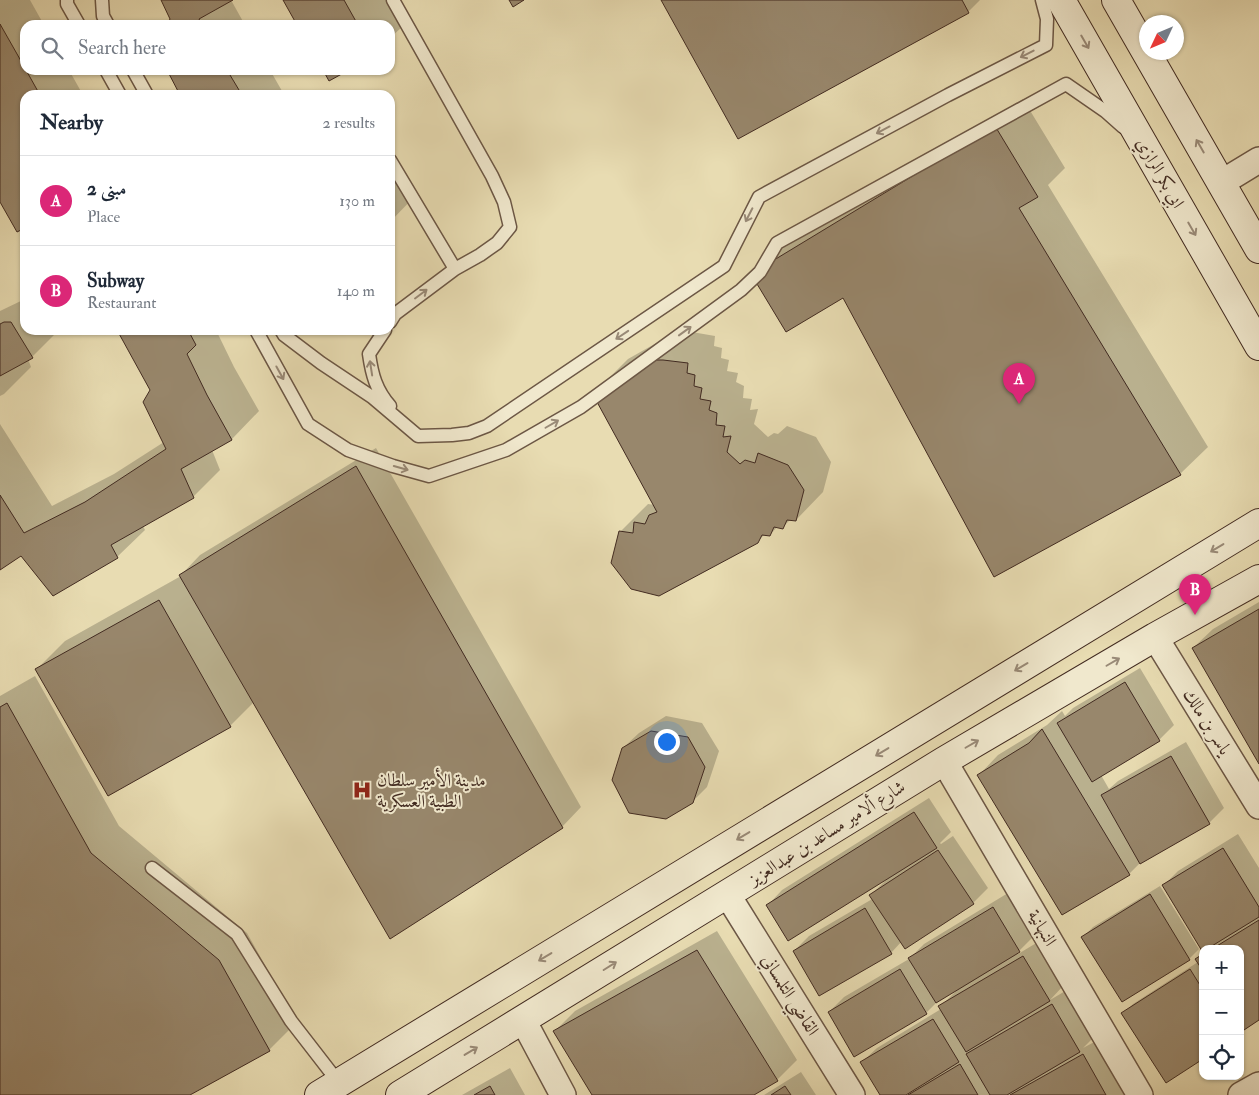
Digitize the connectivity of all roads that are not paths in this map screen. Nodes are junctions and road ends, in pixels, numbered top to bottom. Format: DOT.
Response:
graph roads {
  1 [pos="67,0"];
  2 [pos="102,0"];
  3 [pos="393,0"];
  4 [pos="1042,0"];
  5 [pos="1061,0"];
  6 [pos="1116,0"];
  7 [pos="76,20"];
  8 [pos="105,20"];
  9 [pos="109,75"];
  10 [pos="136,75"];
  11 [pos="117,90"];
  12 [pos="144,90"];
  13 [pos="1146,149"];
  14 [pos="1259,160"];
  15 [pos="395,169"];
  16 [pos="1221,183"];
  17 [pos="1259,249"];
  18 [pos="454,269"];
  19 [pos="395,315"];
  20 [pos="259,335"];
  21 [pos="284,335"];
  22 [pos="382,335"];
  23 [pos="1259,346"];
  24 [pos="418,436"];
  25 [pos="1259,523"];
  26 [pos="1259,579"];
  27 [pos="1155,637"];
  28 [pos="944,761"];
  29 [pos="1259,806"];
  30 [pos="152,868"];
  31 [pos="728,894"];
  32 [pos="523,1020"];
  33 [pos="424,1030"];
  34 [pos="448,1065"];
  35 [pos="1259,1084"];
  36 [pos="329,1089"];
  37 [pos="400,1095"];
  38 [pos="563,1095"];
  39 [pos="852,1095"];
  40 [pos="1140,1095"];
  41 [pos="1241,1095"];
  1 -- 7 [label="lane"];
  2 -- 8 [label="lane"];
  3 -- 18 [label="lane"];
  4 -- 24 [label="lane, one-way"];
  5 -- 13 [label="street, ابي بكر الرازي, one-way"];
  16 -- 6 [label="street, one-way"];
  9 -- 11 [label="lane"];
  10 -- 12 [label="lane"];
  20 -- 13 [label="lane, one-way"];
  13 -- 23 [label="street, ابي بكر الرازي, one-way"];
  14 -- 16 [label="street"];
  15 -- 18 [label="lane"];
  16 -- 17 [label="street"];
  19 -- 18 [label="lane, one-way"];
  21 -- 24 [label="lane"];
  24 -- 22 [label="lane, one-way"];
  25 -- 33 [label="street, one-way"];
  26 -- 27 [label="street, شارع ألامير مساعد بن عبدالعزيز"];
  28 -- 27 [label="street, شارع ألامير مساعد بن عبدالعزيز, one-way"];
  27 -- 29 [label="street, ياسر بن مالك"];
  28 -- 31 [label="street, شارع ألامير مساعد بن عبدالعزيز"];
  28 -- 40 [label="street, النبهانية"];
  30 -- 36 [label="lane"];
  32 -- 31 [label="street, شارع ألامير مساعد بن عبدالعزيز, one-way"];
  31 -- 39 [label="street, القاضي التلمساني"];
  34 -- 32 [label="street, شارع ألامير مساعد بن عبدالعزيز, one-way"];
  32 -- 38 [label="street"];
  33 -- 34 [label="street"];
  33 -- 36 [label="street"];
  34 -- 37 [label="street, شارع ألامير مساعد بن عبدالعزيز"];
  35 -- 41 [label="street"];
}
